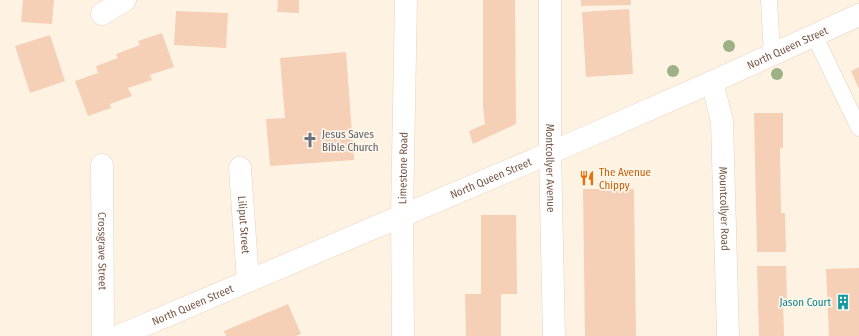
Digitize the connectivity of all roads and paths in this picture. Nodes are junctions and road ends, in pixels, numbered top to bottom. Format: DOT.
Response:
graph roads {
  1 [pos="126,0"];
  2 [pos="406,0"];
  3 [pos="550,0"];
  4 [pos="769,0"];
  5 [pos="102,14"];
  6 [pos="859,14"];
  7 [pos="814,35"];
  8 [pos="772,55"];
  9 [pos="712,82"];
  10 [pos="859,128"];
  11 [pos="550,152"];
  12 [pos="102,165"];
  13 [pos="240,168"];
  14 [pos="402,215"];
  15 [pos="248,281"];
  16 [pos="103,336"];
  17 [pos="119,336"];
  18 [pos="403,336"];
  19 [pos="554,336"];
  20 [pos="728,336"];
  1 -- 5 [label="main road"];
  2 -- 14 [label="main road, Limestone Road"];
  3 -- 11 [label="main road, Montcollyer Avenue"];
  4 -- 8 [label="lane"];
  6 -- 7 [label="main road, North Queen Street"];
  7 -- 8 [label="main road, North Queen Street"];
  7 -- 10 [label="lane"];
  8 -- 9 [label="main road, North Queen Street"];
  9 -- 11 [label="main road, North Queen Street"];
  9 -- 20 [label="main road, Mountcollyer Road"];
  11 -- 14 [label="main road, North Queen Street"];
  11 -- 19 [label="main road, Montcollyer Avenue"];
  12 -- 16 [label="main road, Crossgrave Street"];
  13 -- 15 [label="main road, Liliput Street"];
  14 -- 15 [label="main road, North Queen Street"];
  14 -- 18 [label="main road, Limestone Road"];
  15 -- 17 [label="main road, North Queen Street"];
}
